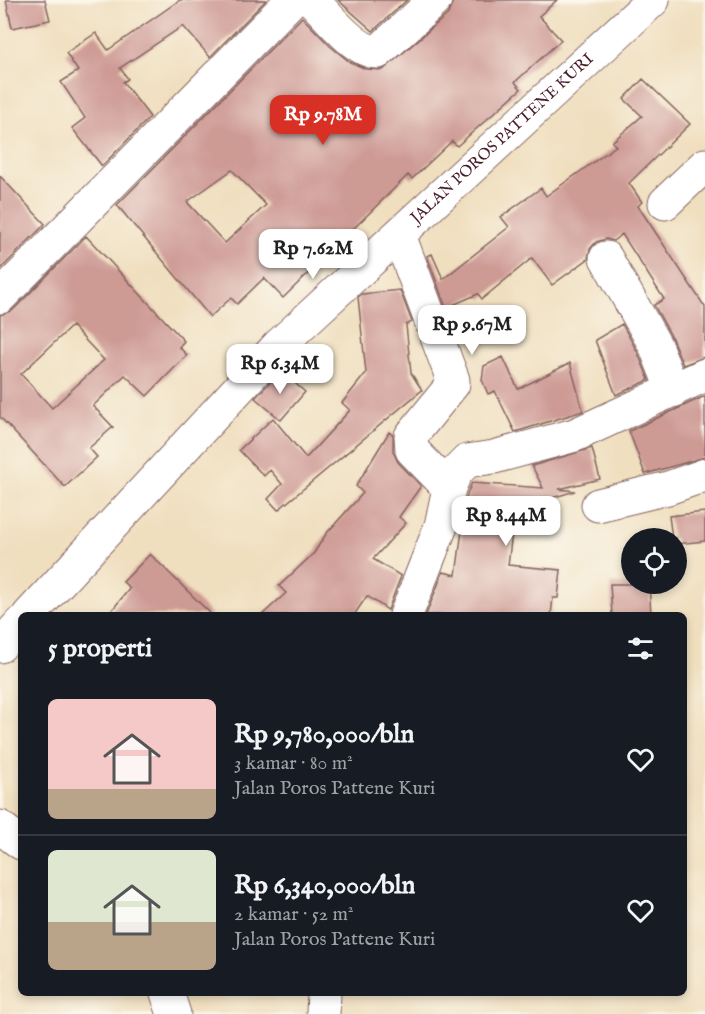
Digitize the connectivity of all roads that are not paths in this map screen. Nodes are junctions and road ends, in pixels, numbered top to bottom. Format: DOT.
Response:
graph roads {
  1 [pos="292,0"];
  2 [pos="312,0"];
  3 [pos="435,0"];
  4 [pos="652,0"];
  5 [pos="705,165"];
  6 [pos="665,203"];
  7 [pos="399,235"];
  8 [pos="606,258"];
  9 [pos="0,297"];
  10 [pos="705,375"];
  11 [pos="673,391"];
  12 [pos="705,476"];
  13 [pos="449,488"];
  14 [pos="598,505"];
  15 [pos="32,612"];
  16 [pos="407,612"];
  17 [pos="18,626"];
  18 [pos="0,646"];
  19 [pos="0,827"];
  20 [pos="18,841"];
  21 [pos="168,996"];
  22 [pos="324,996"];
  23 [pos="174,1014"];
  24 [pos="323,1014"];
  1 -- 9 [label="street"];
  2 -- 3 [label="street"];
  4 -- 7 [label="street, JALAN POROS PATTENE KURI"];
  5 -- 6 [label="street"];
  7 -- 13 [label="street"];
  7 -- 15 [label="street, JALAN POROS PATTENE KURI"];
  8 -- 11 [label="street"];
  10 -- 11 [label="street"];
  11 -- 13 [label="street"];
  12 -- 14 [label="street"];
  13 -- 16 [label="street"];
  17 -- 18 [label="street"];
  19 -- 20 [label="street"];
  21 -- 23 [label="street"];
  22 -- 24 [label="street"];
}
